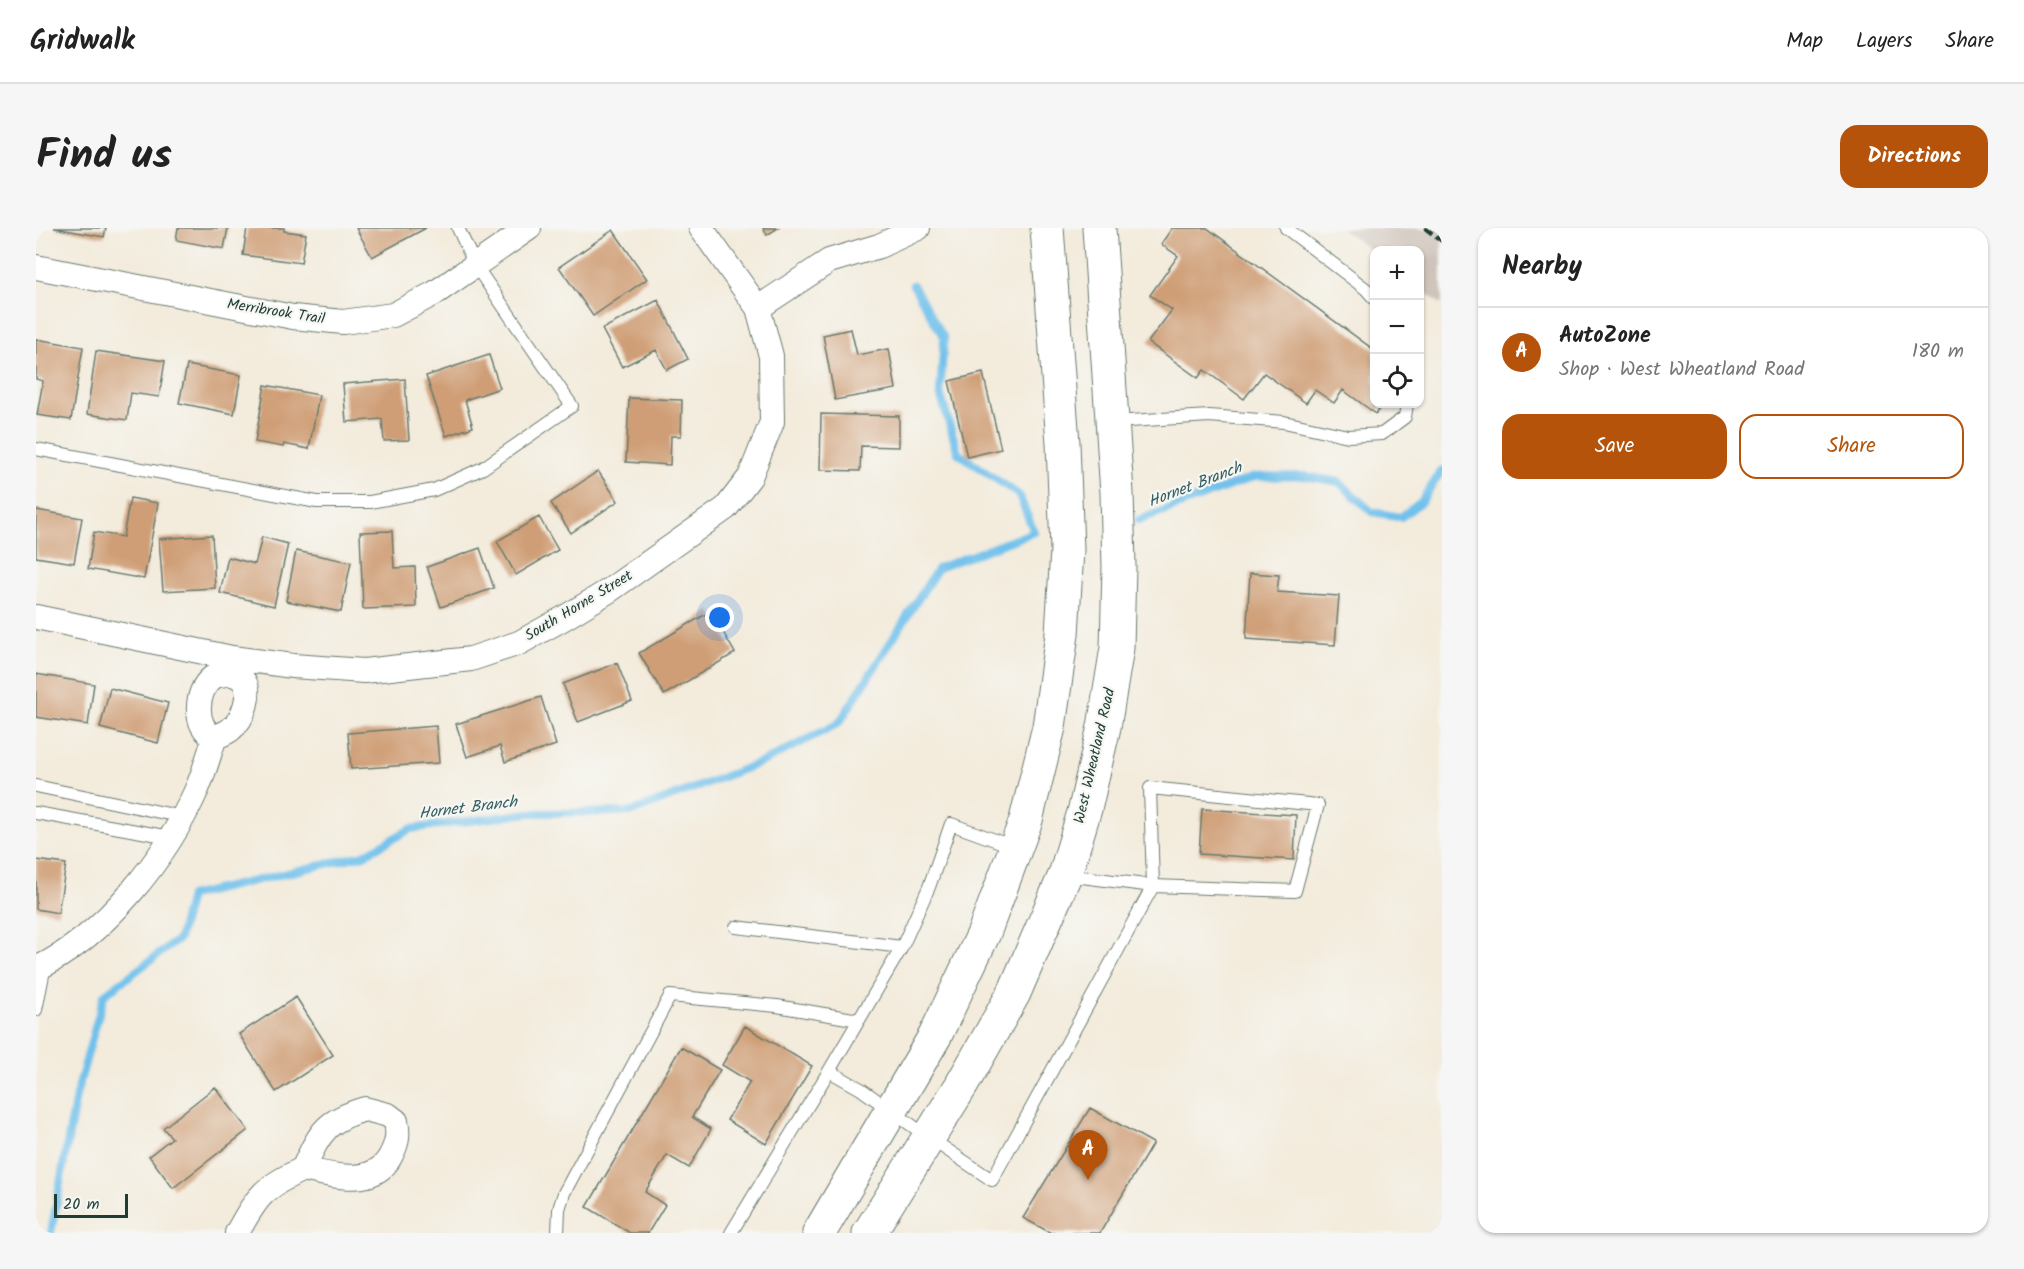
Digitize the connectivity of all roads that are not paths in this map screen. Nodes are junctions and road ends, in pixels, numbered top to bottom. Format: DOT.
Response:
graph roads {
  1 [pos="458,228"];
  2 [pos="529,228"];
  3 [pos="701,228"];
  4 [pos="918,228"];
  5 [pos="1047,228"];
  6 [pos="1099,228"];
  7 [pos="1286,228"];
  8 [pos="475,265"];
  9 [pos="36,267"];
  10 [pos="1370,294"];
  11 [pos="758,308"];
  12 [pos="1406,408"];
  13 [pos="1112,423"];
  14 [pos="36,449"];
  15 [pos="36,617"];
  16 [pos="231,666"];
  17 [pos="215,737"];
  18 [pos="36,786"];
  19 [pos="36,813"];
  20 [pos="183,817"];
  21 [pos="170,837"];
  22 [pos="1016,848"];
  23 [pos="1065,875"];
  24 [pos="1153,886"];
  25 [pos="736,927"];
  26 [pos="902,947"];
  27 [pos="40,967"];
  28 [pos="36,1010"];
  29 [pos="859,1020"];
  30 [pos="829,1071"];
  31 [pos="891,1110"];
  32 [pos="928,1137"];
  33 [pos="303,1169"];
  34 [pos="237,1233"];
  35 [pos="558,1233"];
  36 [pos="731,1233"];
  37 [pos="819,1233"];
  38 [pos="869,1233"];
  1 -- 8 [label="lane"];
  2 -- 8 [label="street, Merribrook Trail"];
  3 -- 11 [label="street, South Horne Street"];
  4 -- 11 [label="street"];
  5 -- 22 [label="main road"];
  6 -- 13 [label="main road, West Wheatland Road"];
  7 -- 10 [label="lane"];
  8 -- 9 [label="street, Merribrook Trail"];
  8 -- 14 [label="lane"];
  11 -- 16 [label="street, South Horne Street"];
  12 -- 13 [label="lane"];
  13 -- 23 [label="main road, West Wheatland Road"];
  15 -- 16 [label="street, South Horne Street"];
  16 -- 17 [label="street"];
  16 -- 17 [label="street"];
  17 -- 20 [label="street"];
  18 -- 20 [label="lane"];
  19 -- 21 [label="lane"];
  20 -- 21 [label="street"];
  21 -- 27 [label="street"];
  22 -- 26 [label="lane"];
  22 -- 31 [label="main road"];
  23 -- 24 [label="lane"];
  23 -- 32 [label="main road, West Wheatland Road"];
  24 -- 24 [label="lane"];
  24 -- 32 [label="lane"];
  25 -- 26 [label="lane"];
  26 -- 29 [label="lane"];
  27 -- 28 [label="lane"];
  29 -- 30 [label="lane"];
  29 -- 35 [label="lane"];
  30 -- 31 [label="lane"];
  30 -- 36 [label="lane"];
  31 -- 32 [label="lane"];
  31 -- 37 [label="main road"];
  32 -- 38 [label="main road, West Wheatland Road"];
  33 -- 34 [label="street"];
}
